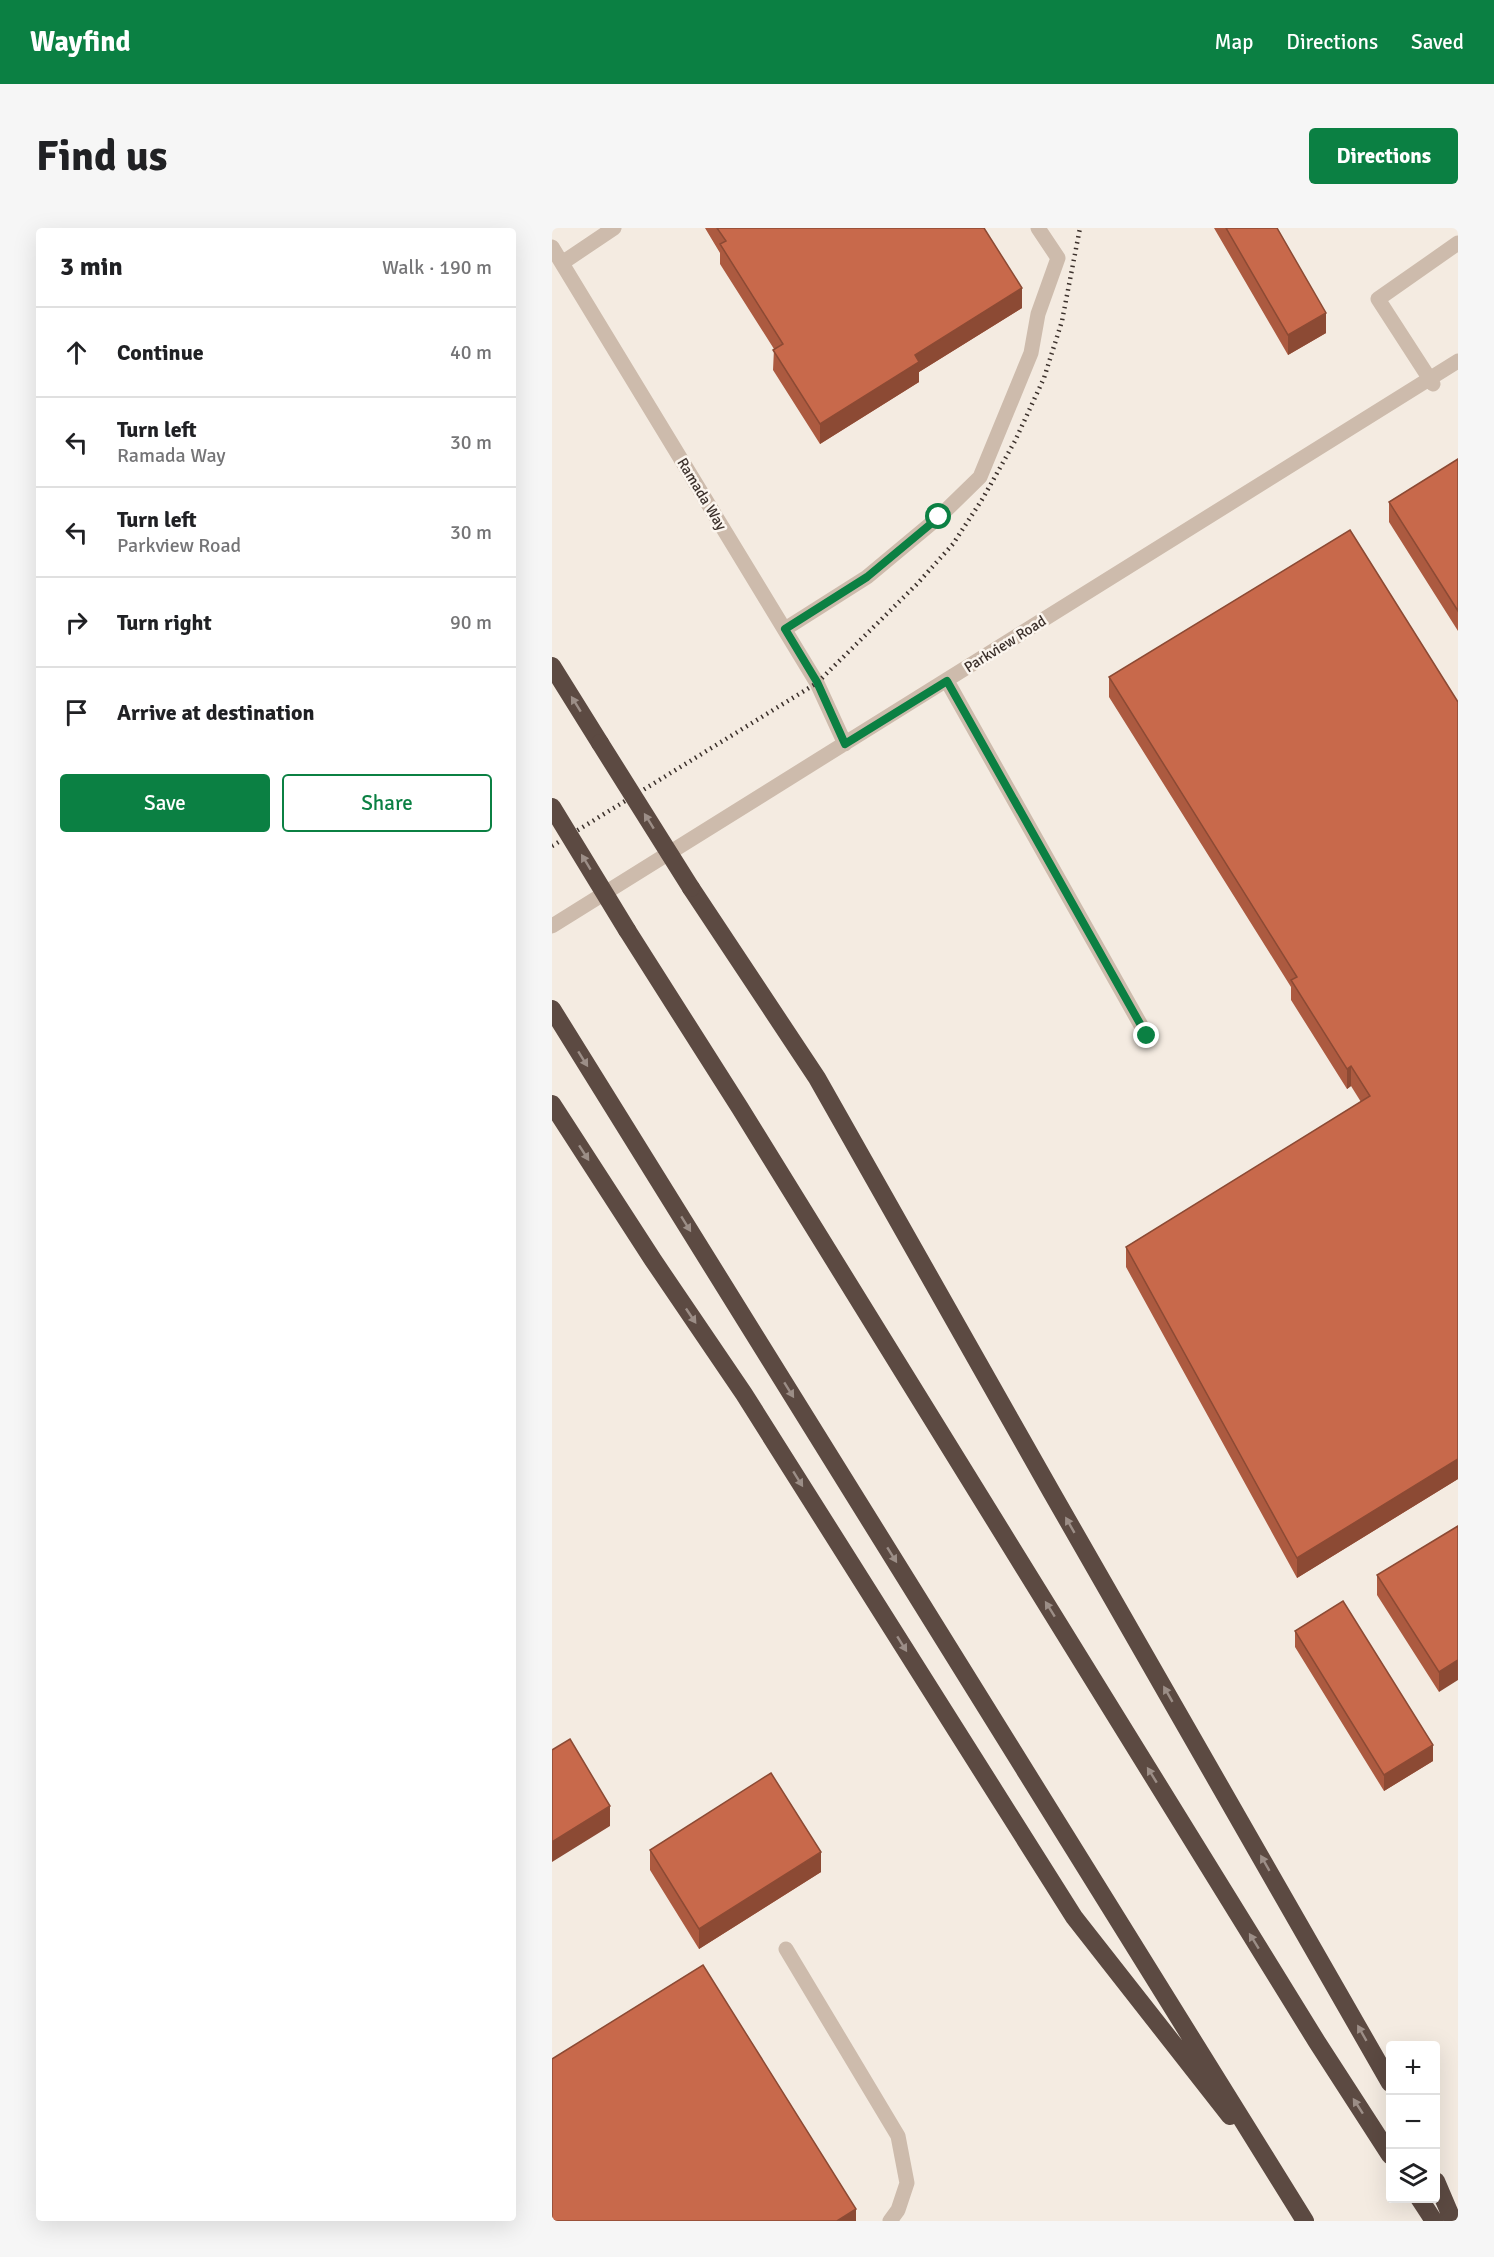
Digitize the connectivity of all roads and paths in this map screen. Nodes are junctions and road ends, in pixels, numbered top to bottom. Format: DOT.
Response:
graph roads {
  1 [pos="614,228"];
  2 [pos="1038,228"];
  3 [pos="1458,243"];
  4 [pos="552,247"];
  5 [pos="562,263"];
  6 [pos="1458,361"];
  7 [pos="1431,381"];
  8 [pos="785,629"];
  9 [pos="552,666"];
  10 [pos="947,681"];
  11 [pos="845,744"];
  12 [pos="552,807"];
  13 [pos="552,926"];
  14 [pos="552,1009"];
  15 [pos="1147,1036"];
  16 [pos="552,1104"];
  17 [pos="786,1949"];
  18 [pos="1386,2077"];
  19 [pos="1386,2149"];
  20 [pos="1282,2183"];
  21 [pos="1440,2190"];
  22 [pos="1422,2203"];
  23 [pos="890,2221"];
  24 [pos="1305,2221"];
  25 [pos="1434,2221"];
  26 [pos="1454,2221"];
  1 -- 5 [label="street"];
  2 -- 8 [label="street"];
  3 -- 7 [label="street"];
  4 -- 5 [label="street, Ramada Way"];
  5 -- 8 [label="street, Ramada Way"];
  6 -- 7 [label="street, Parkview Road"];
  7 -- 10 [label="street, Parkview Road"];
  8 -- 11 [label="street, Ramada Way"];
  18 -- 9 [label="highway, one-way, bridge"];
  10 -- 11 [label="street, Parkview Road"];
  10 -- 15 [label="street"];
  11 -- 13 [label="street, Parkview Road"];
  19 -- 12 [label="highway, one-way, bridge"];
  14 -- 20 [label="highway, one-way"];
  16 -- 20 [label="highway, one-way"];
  17 -- 23 [label="street"];
  20 -- 24 [label="highway"];
  21 -- 26 [label="highway"];
  22 -- 25 [label="highway"];
}
